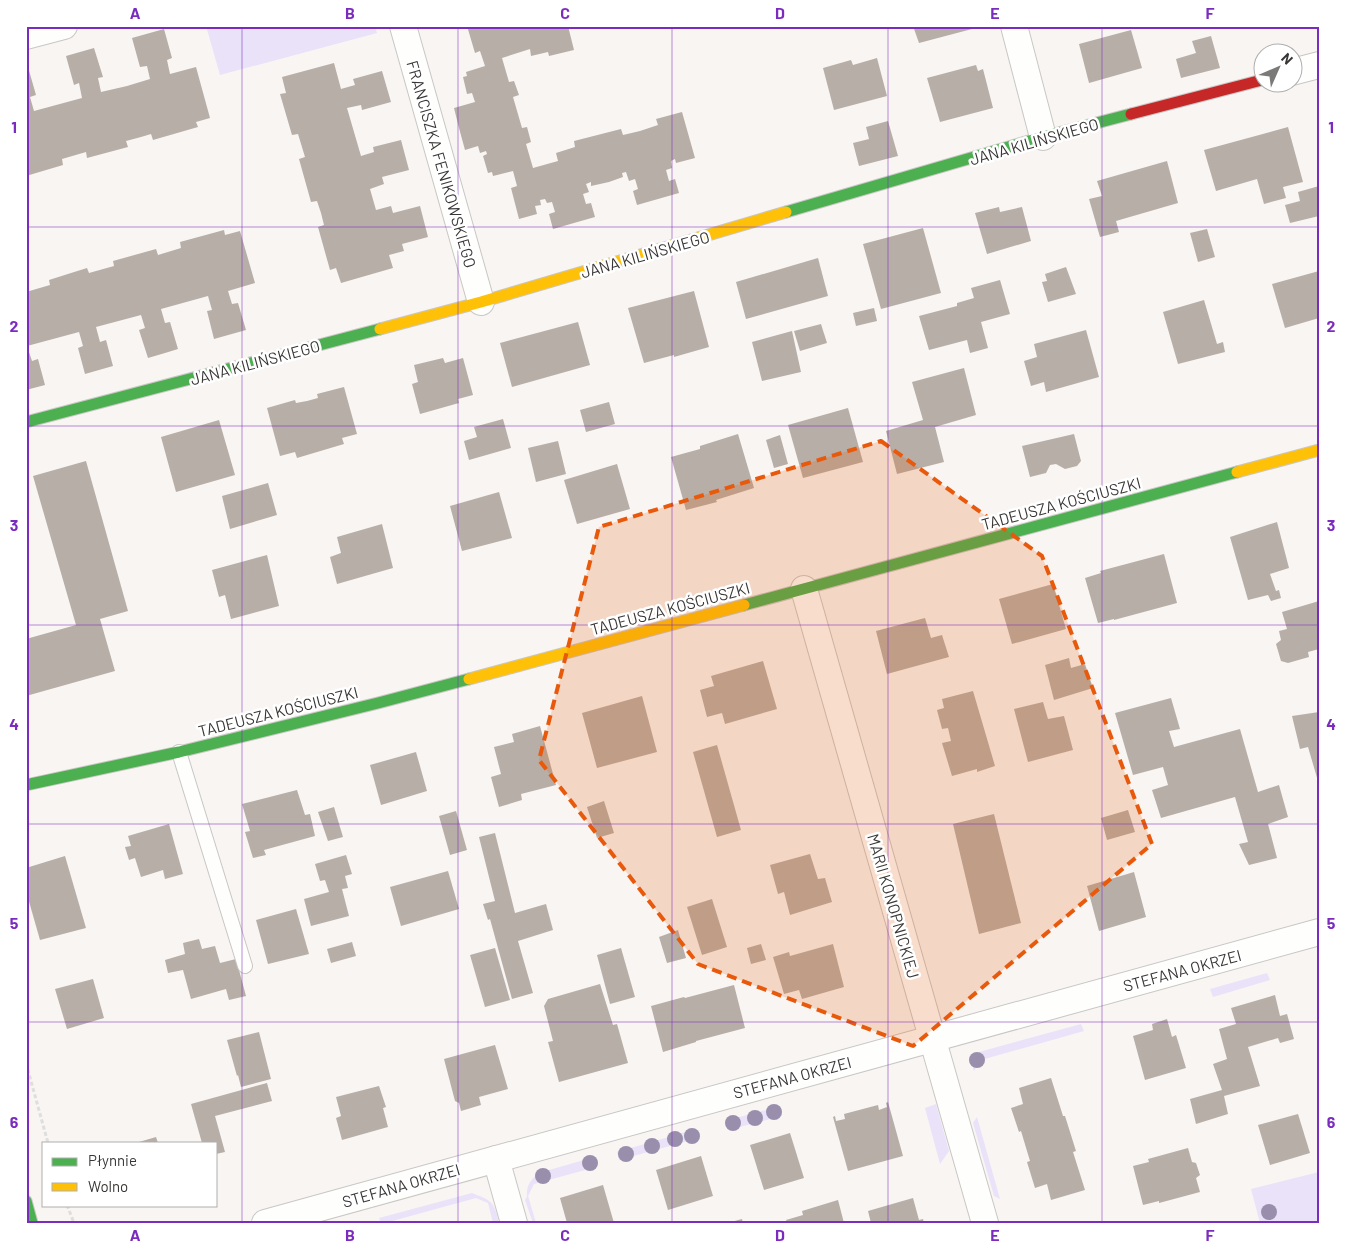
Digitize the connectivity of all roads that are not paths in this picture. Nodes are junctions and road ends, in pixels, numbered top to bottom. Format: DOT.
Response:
graph roads {
  1 [pos="64,26"];
  2 [pos="403,26"];
  3 [pos="1014,26"];
  4 [pos="26,36"];
  5 [pos="1319,65"];
  6 [pos="1302,69"];
  7 [pos="1252,83"];
  8 [pos="1043,137"];
  9 [pos="481,302"];
  10 [pos="26,422"];
  11 [pos="1319,450"];
  12 [pos="804,589"];
  13 [pos="179,752"];
  14 [pos="26,785"];
  15 [pos="1319,932"];
  16 [pos="245,966"];
  17 [pos="932,1038"];
  18 [pos="496,1159"];
  19 [pos="26,1201"];
  20 [pos="32,1223"];
  21 [pos="265,1223"];
  22 [pos="514,1223"];
  23 [pos="985,1223"];
  1 -- 4 [label="street"];
  2 -- 9 [label="street, FRANCISZKA FENIKOWSKIEGO"];
  3 -- 8 [label="street"];
  5 -- 6 [label="street"];
  7 -- 8 [label="street, JANA KILIŃSKIEGO"];
  8 -- 9 [label="street, JANA KILIŃSKIEGO"];
  9 -- 10 [label="street, JANA KILIŃSKIEGO"];
  11 -- 12 [label="street, TADEUSZA KOŚCIUSZKI"];
  12 -- 13 [label="street, TADEUSZA KOŚCIUSZKI"];
  12 -- 17 [label="street, MARII KONOPNICKIEJ"];
  13 -- 14 [label="street, TADEUSZA KOŚCIUSZKI"];
  13 -- 16 [label="lane"];
  15 -- 17 [label="street, STEFANA OKRZEI"];
  17 -- 18 [label="street, STEFANA OKRZEI"];
  17 -- 23 [label="street, MARII KONOPNICKIEJ"];
  18 -- 21 [label="street, STEFANA OKRZEI"];
  18 -- 22 [label="street"];
  19 -- 20 [label="street"];
}
